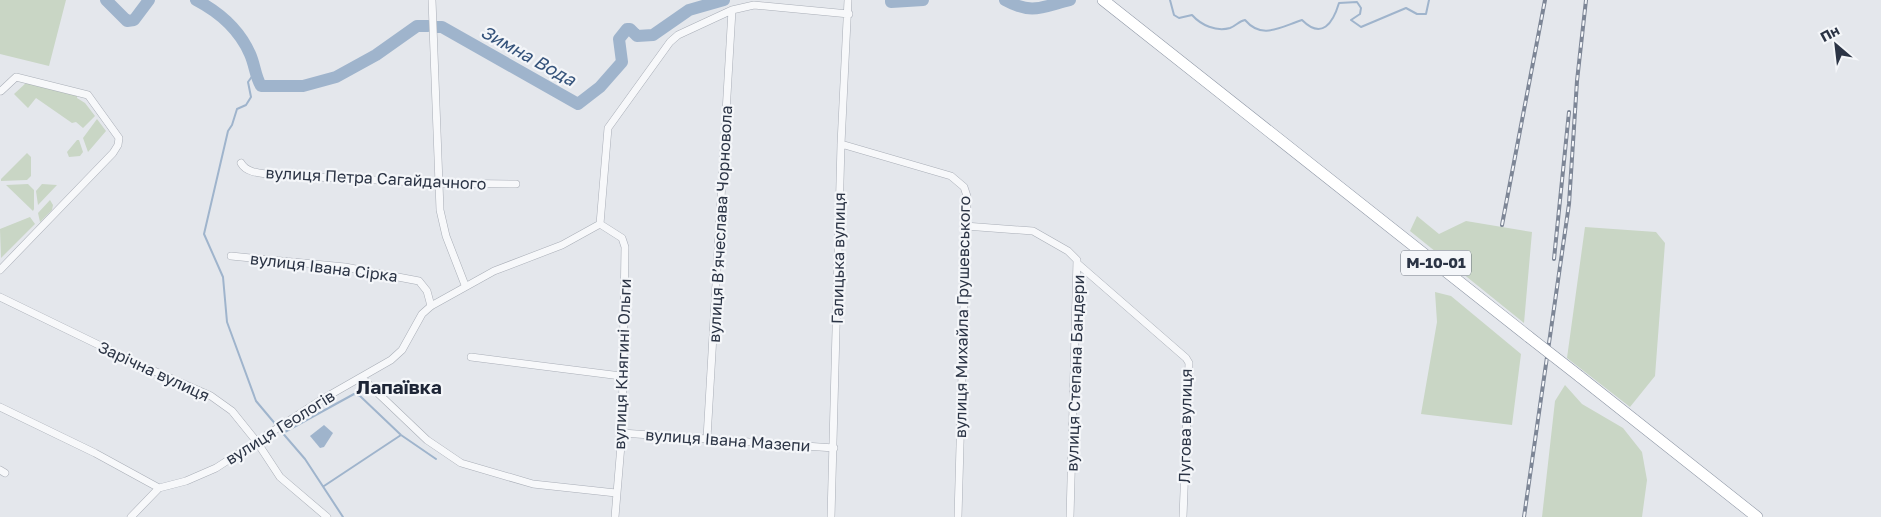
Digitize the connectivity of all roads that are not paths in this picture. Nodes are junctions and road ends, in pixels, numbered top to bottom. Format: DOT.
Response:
graph roads {
  1 [pos="432,0"];
  2 [pos="848,0"];
  3 [pos="1104,0"];
  4 [pos="732,10"];
  5 [pos="849,14"];
  6 [pos="0,91"];
  7 [pos="841,144"];
  8 [pos="240,163"];
  9 [pos="437,183"];
  10 [pos="516,184"];
  11 [pos="600,224"];
  12 [pos="965,226"];
  13 [pos="231,256"];
  14 [pos="1078,264"];
  15 [pos="0,270"];
  16 [pos="465,285"];
  17 [pos="0,297"];
  18 [pos="431,306"];
  19 [pos="471,357"];
  20 [pos="621,376"];
  21 [pos="362,378"];
  22 [pos="0,407"];
  23 [pos="622,433"];
  24 [pos="707,438"];
  25 [pos="257,442"];
  26 [pos="834,448"];
  27 [pos="159,488"];
  28 [pos="616,493"];
  29 [pos="131,517"];
  30 [pos="327,517"];
  31 [pos="615,517"];
  32 [pos="831,517"];
  33 [pos="958,517"];
  34 [pos="1070,517"];
  35 [pos="1183,517"];
  36 [pos="1757,517"];
  1 -- 9 [label="street"];
  2 -- 5 [label="street, Галицька вулиця"];
  3 -- 36 [label="highway, М-10-01, bridge"];
  4 -- 5 [label="street"];
  4 -- 11 [label="street"];
  4 -- 24 [label="street, вулиця Вʼячеслава Чорновола"];
  5 -- 7 [label="street, Галицька вулиця"];
  6 -- 15 [label="street"];
  7 -- 12 [label="street, вулиця Михайла Грушевського"];
  7 -- 26 [label="street, Галицька вулиця"];
  8 -- 9 [label="street, вулиця Петра Сагайдачного"];
  9 -- 10 [label="street, вулиця Петра Сагайдачного"];
  9 -- 16 [label="street"];
  11 -- 16 [label="street, вулиця Геологів"];
  11 -- 20 [label="street, вулиця Княгині Ольги"];
  12 -- 14 [label="street, вулиця Степана Бандери"];
  12 -- 33 [label="street, вулиця Михайла Грушевського"];
  13 -- 18 [label="street, вулиця Івана Сірка"];
  14 -- 34 [label="street, вулиця Степана Бандери"];
  14 -- 35 [label="street, Лугова вулиця"];
  16 -- 18 [label="street, вулиця Геологів"];
  17 -- 25 [label="street, Зарічна вулиця"];
  18 -- 21 [label="street, вулиця Геологів"];
  19 -- 20 [label="street"];
  20 -- 23 [label="street, вулиця Княгині Ольги"];
  21 -- 25 [label="street, вулиця Геологів"];
  21 -- 28 [label="street"];
  22 -- 27 [label="street"];
  23 -- 24 [label="street, вулиця Івана Мазепи"];
  23 -- 28 [label="street, вулиця Княгині Ольги"];
  24 -- 26 [label="street, вулиця Івана Мазепи"];
  25 -- 27 [label="street, вулиця Геологів"];
  25 -- 30 [label="street, Зарічна вулиця"];
  26 -- 32 [label="street, Галицька вулиця"];
  27 -- 29 [label="street"];
  28 -- 31 [label="street, вулиця Княгині Ольги"];
}
